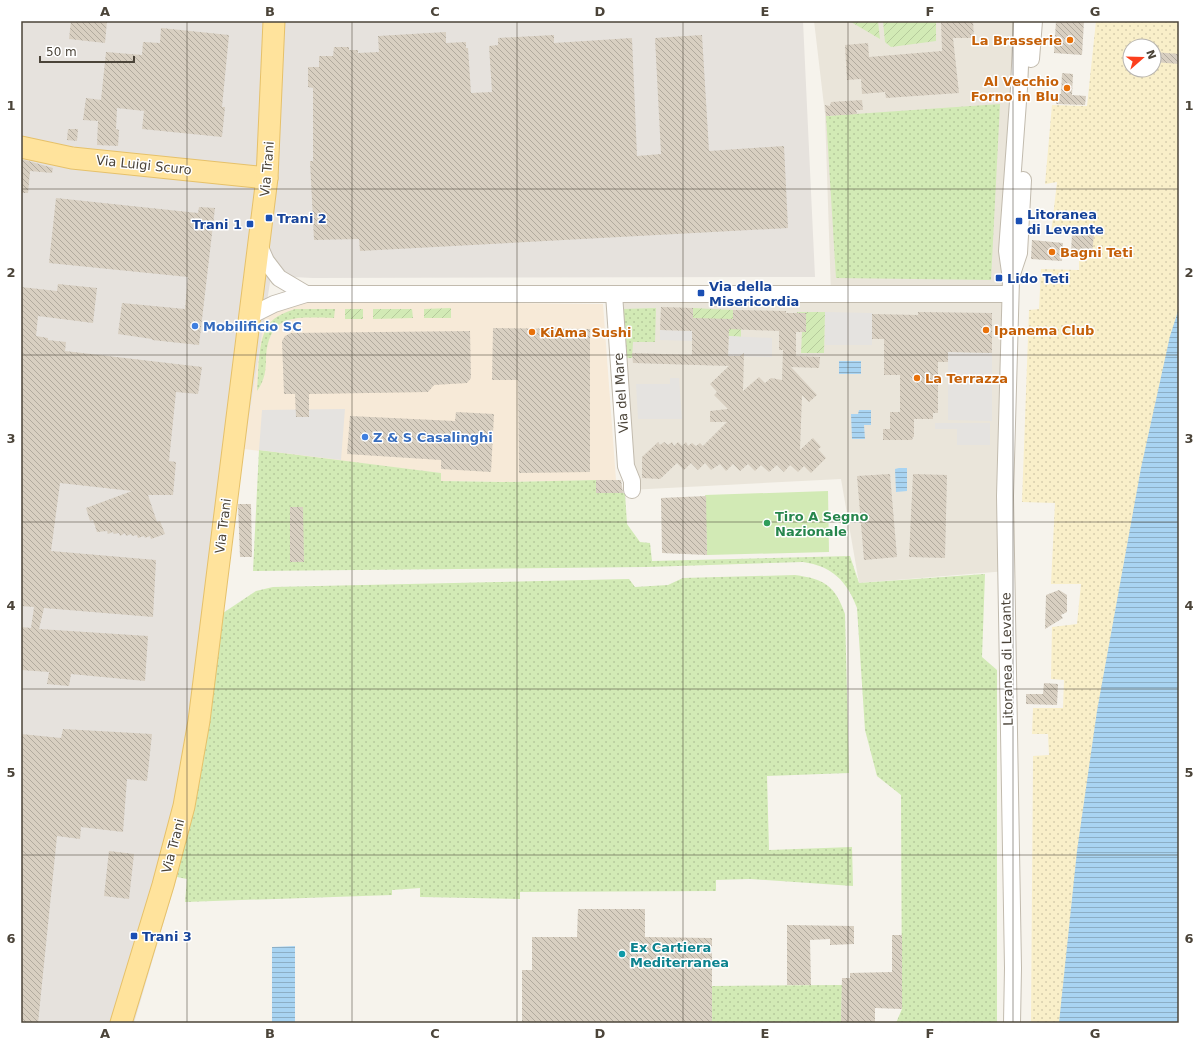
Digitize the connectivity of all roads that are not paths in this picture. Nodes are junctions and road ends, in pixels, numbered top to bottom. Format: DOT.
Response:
graph roads {
  1 [pos="274,21"];
  2 [pos="1022,21"];
  3 [pos="1034,21"];
  4 [pos="1026,55"];
  5 [pos="21,146"];
  6 [pos="267,178"];
  7 [pos="258,243"];
  8 [pos="1010,287"];
  9 [pos="306,294"];
  10 [pos="614,294"];
  11 [pos="250,316"];
  12 [pos="632,490"];
  13 [pos="121,1023"];
  14 [pos="1012,1023"];
  1 -- 6 [label="main road, Via Trani"];
  2 -- 4 [label="street"];
  3 -- 4 [label="street"];
  4 -- 8 [label="street, Litoranea di Levante"];
  5 -- 6 [label="main road, Via Luigi Scuro"];
  6 -- 7 [label="main road, Via Trani"];
  7 -- 9 [label="street"];
  7 -- 11 [label="main road, Via Trani"];
  8 -- 10 [label="street"];
  8 -- 14 [label="street, Litoranea di Levante"];
  9 -- 10 [label="street"];
  9 -- 11 [label="street"];
  10 -- 12 [label="street, Via del Mare"];
  11 -- 13 [label="main road, Via Trani"];
}
